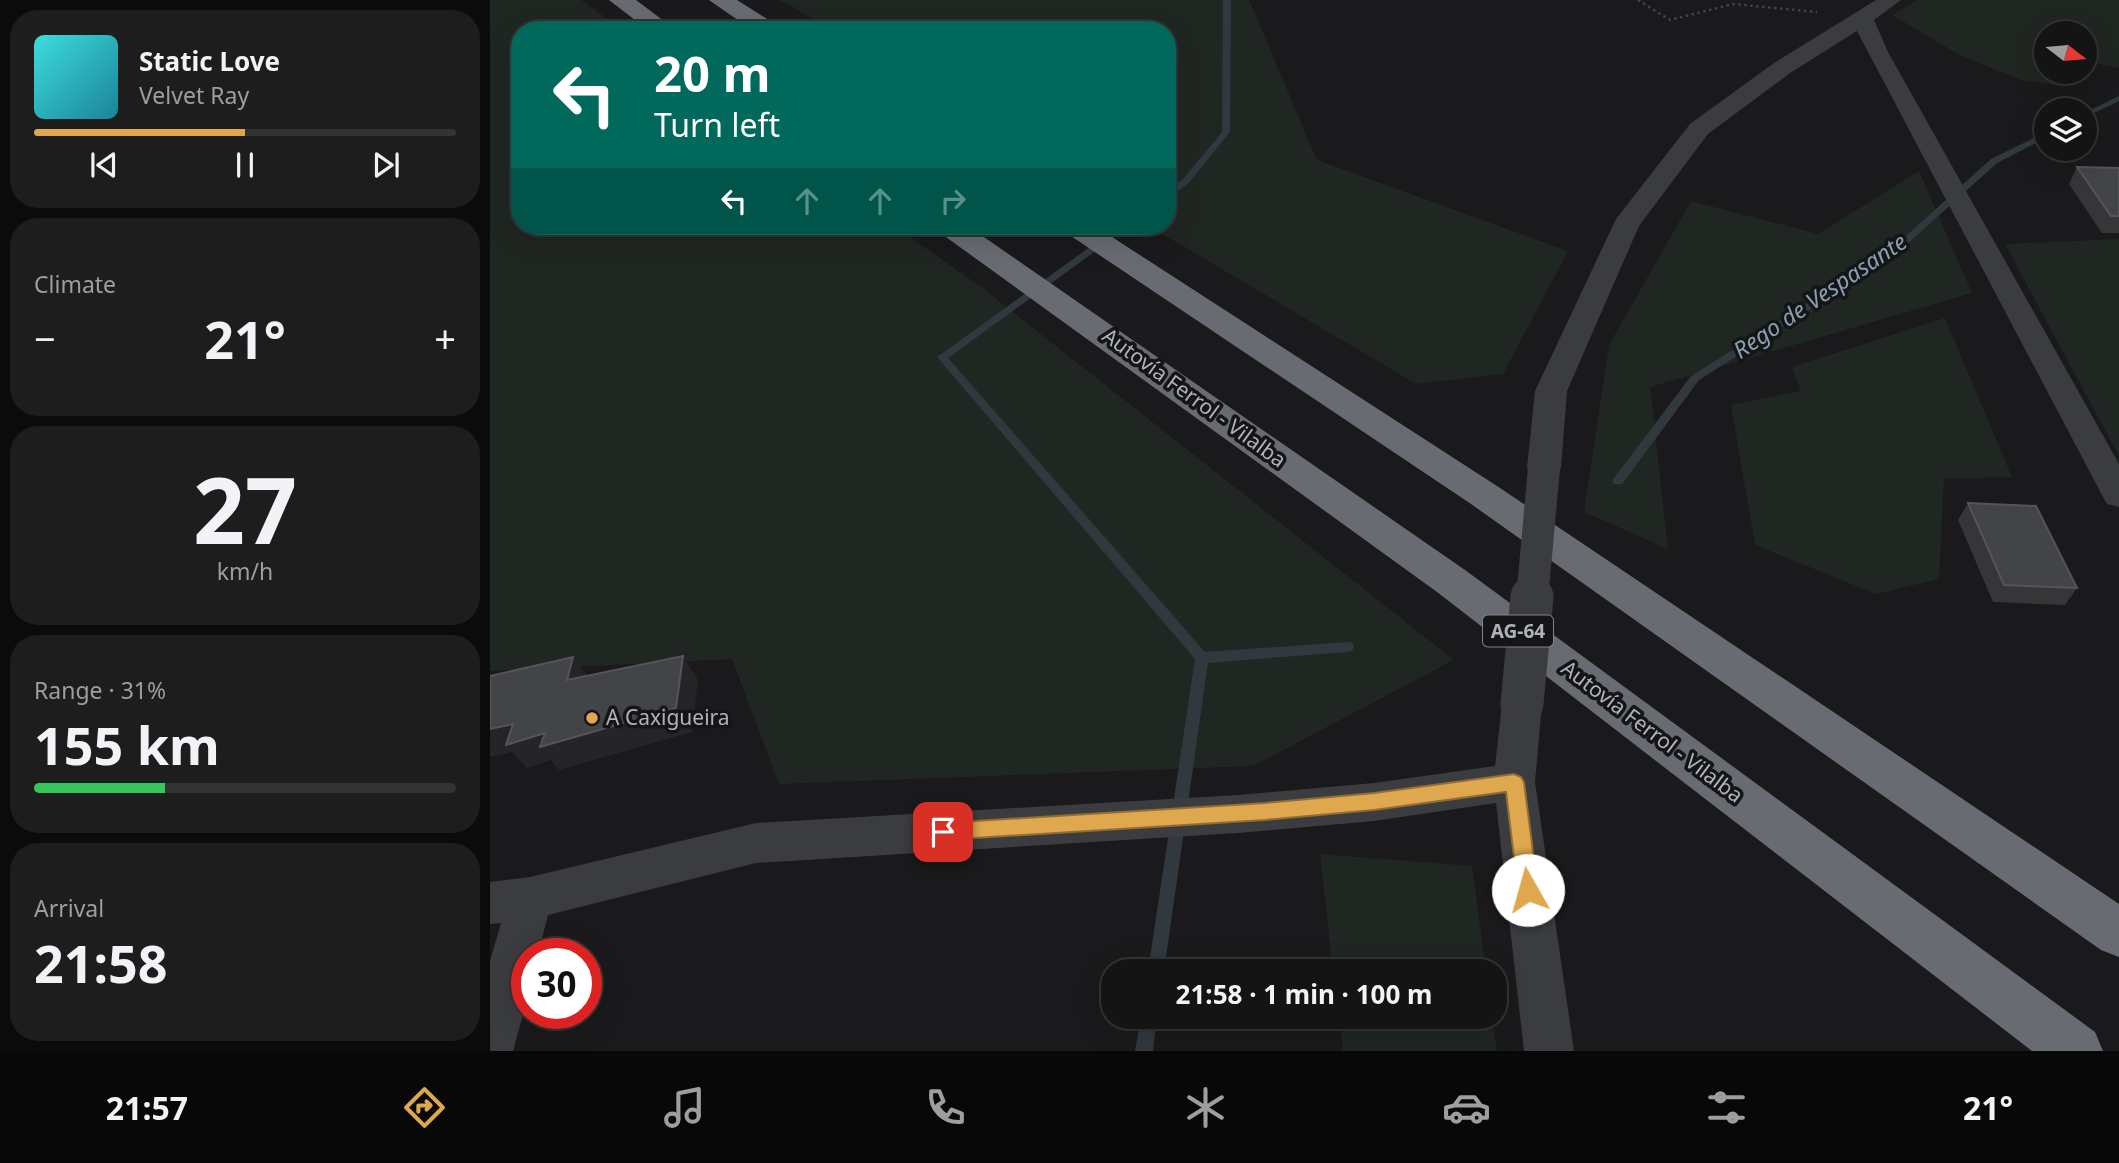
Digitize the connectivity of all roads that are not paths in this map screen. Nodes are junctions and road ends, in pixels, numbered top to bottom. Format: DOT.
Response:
graph roads {
  1 [pos="621,0"];
  2 [pos="721,0"];
  3 [pos="1891,0"];
  4 [pos="1862,18"];
  5 [pos="651,21"];
  6 [pos="754,21"];
  7 [pos="962,235"];
  8 [pos="1089,235"];
  9 [pos="2119,495"];
  10 [pos="1514,782"];
  11 [pos="510,900"];
  12 [pos="2119,933"];
  13 [pos="490,1048"];
  14 [pos="1549,1051"];
  15 [pos="2076,1051"];
  1 -- 5 [label="highway"];
  2 -- 6 [label="highway"];
  3 -- 4 [label="street"];
  4 -- 9 [label="street"];
  4 -- 10 [label="street, bridge"];
  7 -- 15 [label="highway, Autovía Ferrol - Vilalba / AG-64"];
  8 -- 12 [label="highway"];
  10 -- 11 [label="street"];
  10 -- 14 [label="street"];
  11 -- 13 [label="street"];
}
